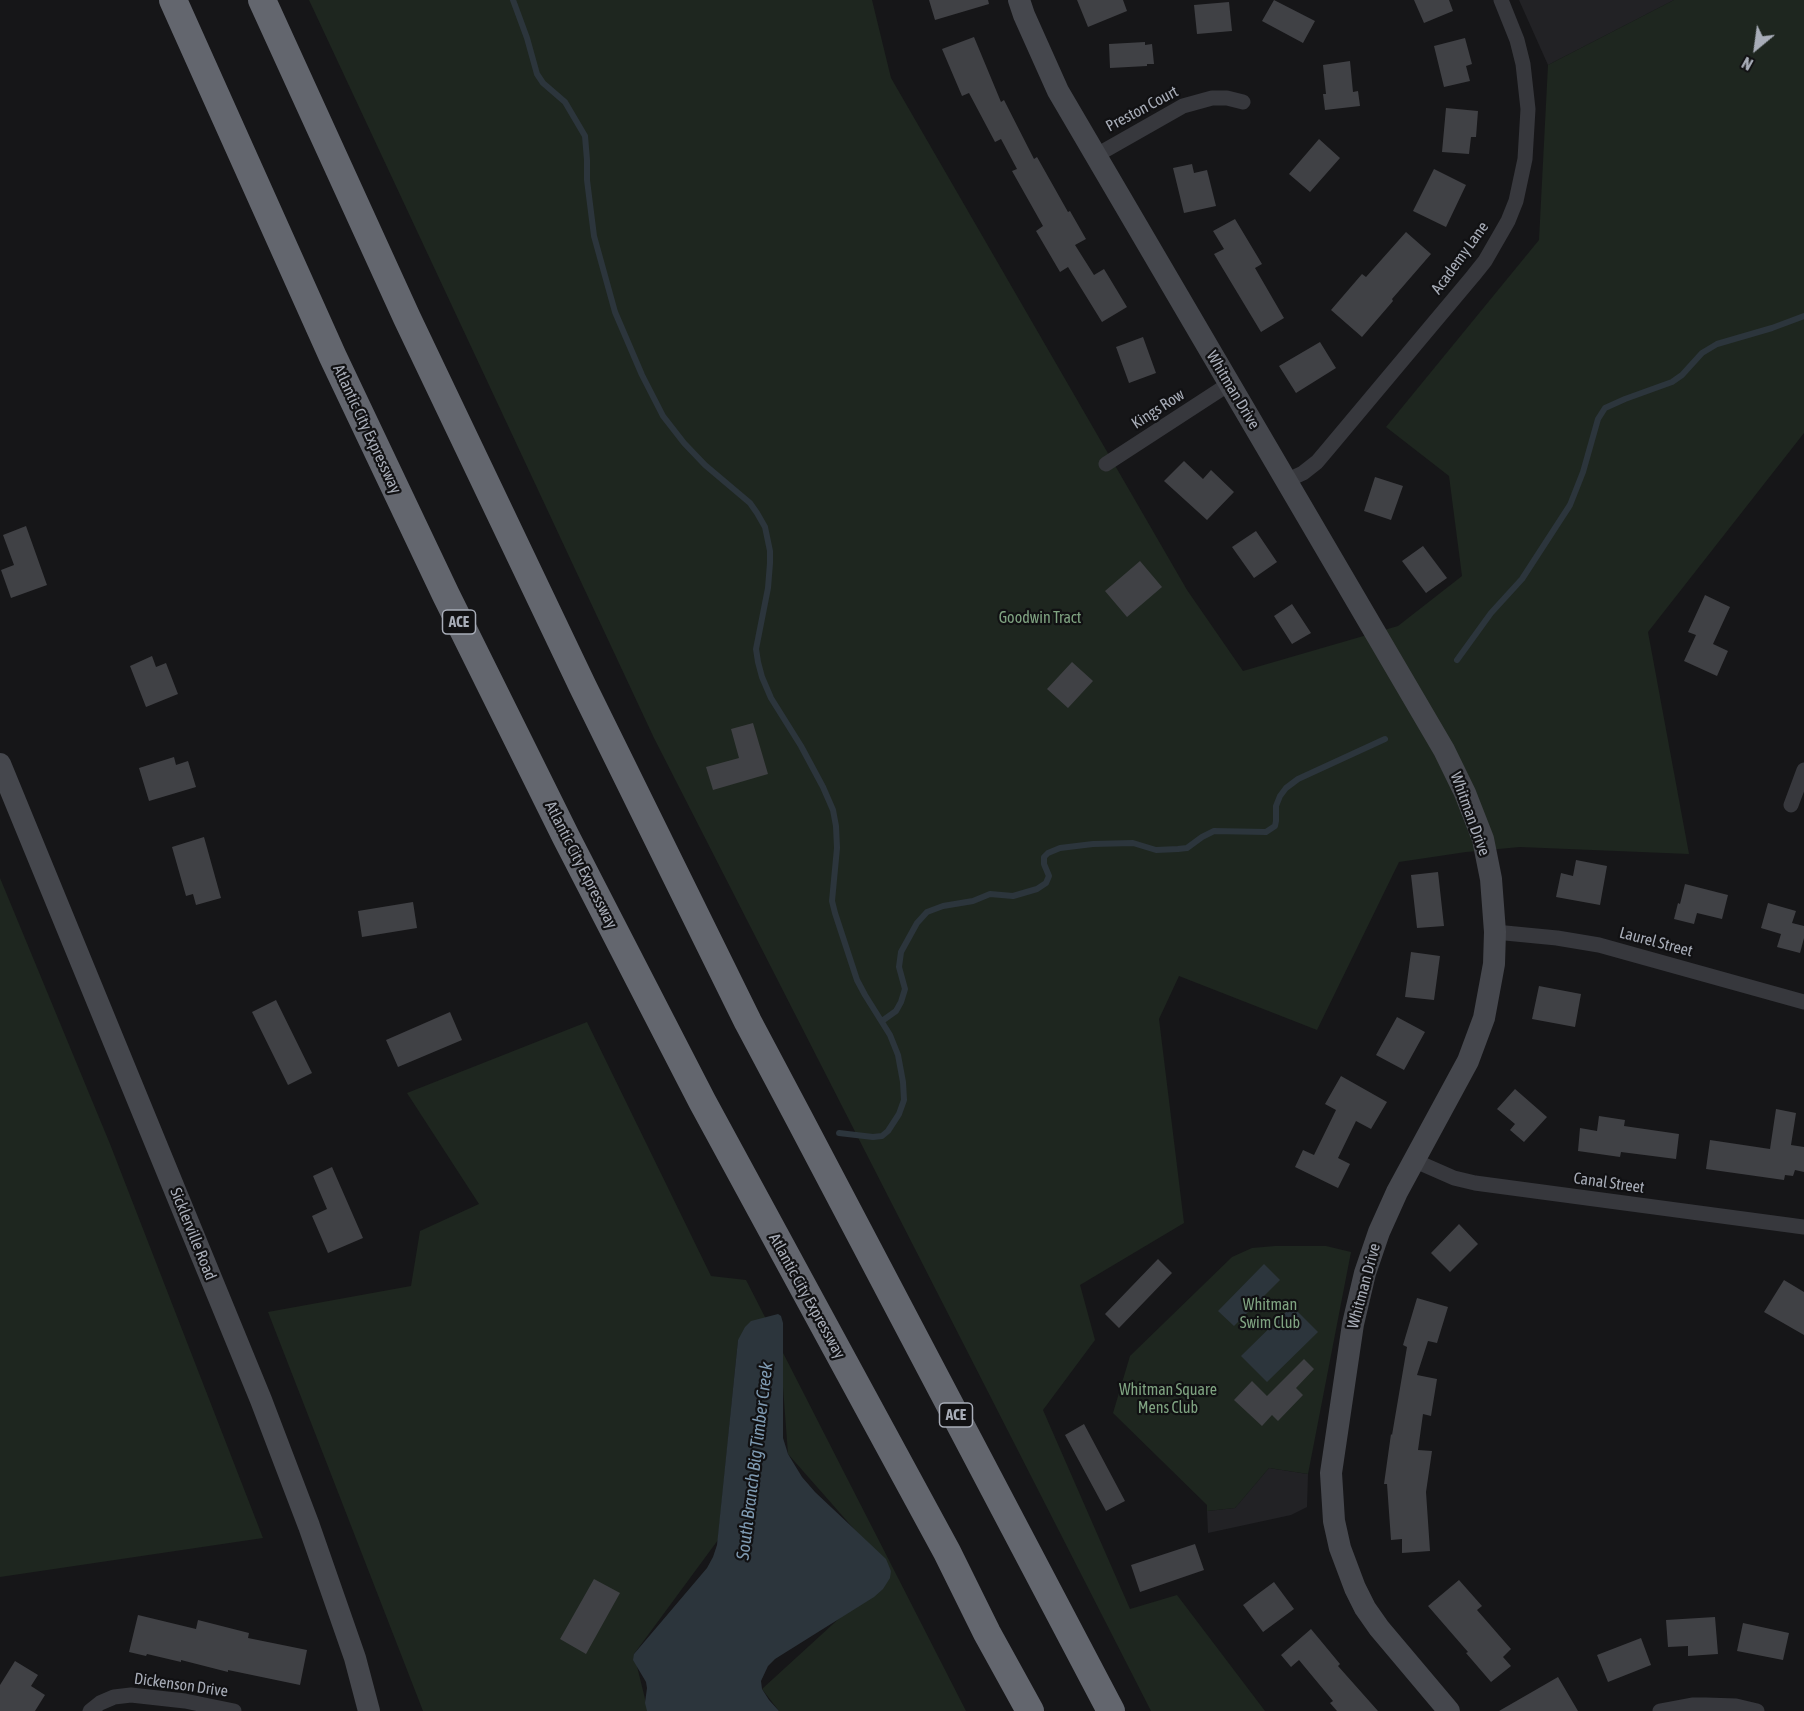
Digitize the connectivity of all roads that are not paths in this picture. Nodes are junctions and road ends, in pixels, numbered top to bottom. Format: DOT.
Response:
graph roads {
  1 [pos="173,0"];
  2 [pos="262,0"];
  3 [pos="1019,0"];
  4 [pos="1501,0"];
  5 [pos="1243,102"];
  6 [pos="1095,156"];
  7 [pos="1229,384"];
  8 [pos="1106,464"];
  9 [pos="1287,480"];
  10 [pos="0,764"];
  11 [pos="1804,770"];
  12 [pos="1791,805"];
  13 [pos="1495,932"];
  14 [pos="1804,1002"];
  15 [pos="1413,1160"];
  16 [pos="1804,1227"];
  17 [pos="90,1711"];
  18 [pos="234,1711"];
  19 [pos="369,1711"];
  20 [pos="1030,1711"];
  21 [pos="1111,1711"];
  22 [pos="1449,1711"];
  23 [pos="1660,1711"];
  24 [pos="1757,1711"];
  1 -- 20 [label="highway, Atlantic City Expressway / ACE"];
  2 -- 21 [label="highway, ACE"];
  3 -- 6 [label="street, Whitman Drive"];
  4 -- 9 [label="street, Academy Lane"];
  5 -- 6 [label="street, Preston Court"];
  6 -- 7 [label="street, Whitman Drive"];
  7 -- 8 [label="street, Kings Row"];
  7 -- 9 [label="street, Whitman Drive"];
  9 -- 13 [label="street, Whitman Drive"];
  10 -- 19 [label="street, Sicklerville Road"];
  11 -- 12 [label="street"];
  13 -- 14 [label="street, Laurel Street"];
  13 -- 15 [label="street, Whitman Drive"];
  15 -- 16 [label="street, Canal Street"];
  15 -- 22 [label="street, Whitman Drive"];
  17 -- 18 [label="street, Dickenson Drive"];
  23 -- 24 [label="street"];
}
